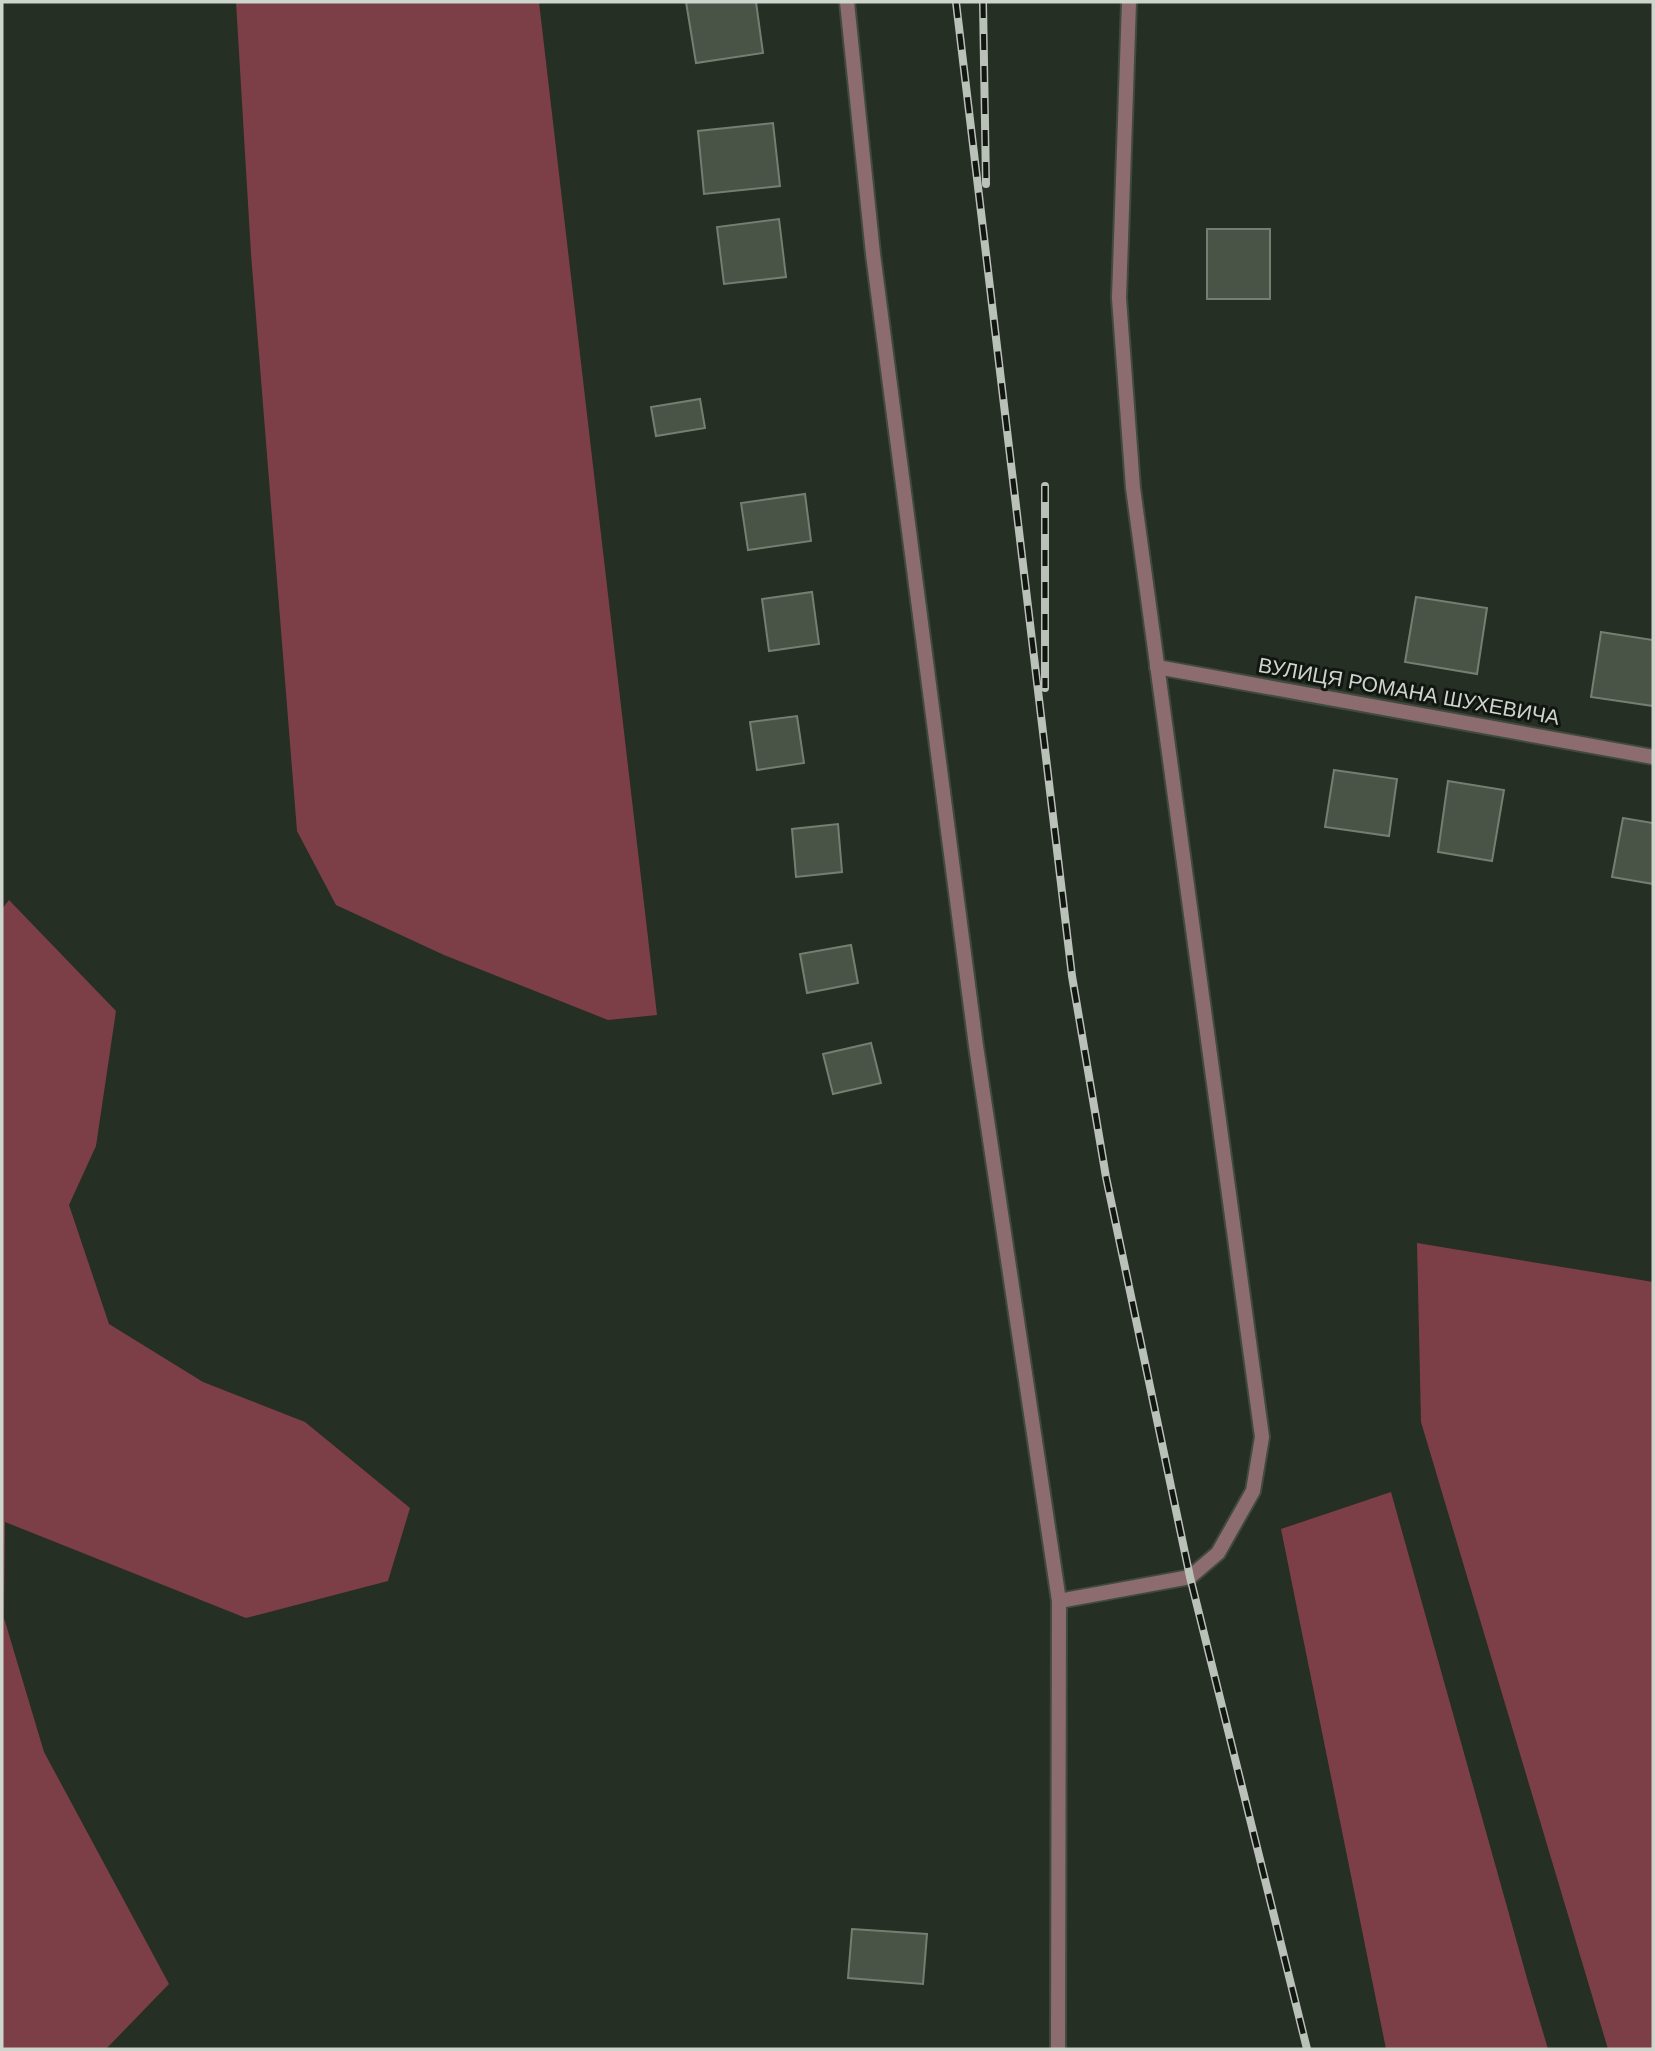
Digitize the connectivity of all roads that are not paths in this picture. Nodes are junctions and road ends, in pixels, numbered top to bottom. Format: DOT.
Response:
graph roads {
  1 [pos="847,2"];
  2 [pos="1129,2"];
  3 [pos="1157,667"];
  4 [pos="1653,757"];
  5 [pos="1059,1601"];
  6 [pos="1058,2049"];
  1 -- 5 [label="street"];
  2 -- 3 [label="street"];
  3 -- 4 [label="street, ВУЛИЦЯ РОМАНА ШУХЕВИЧА"];
  3 -- 5 [label="street"];
  5 -- 6 [label="street"];
}
